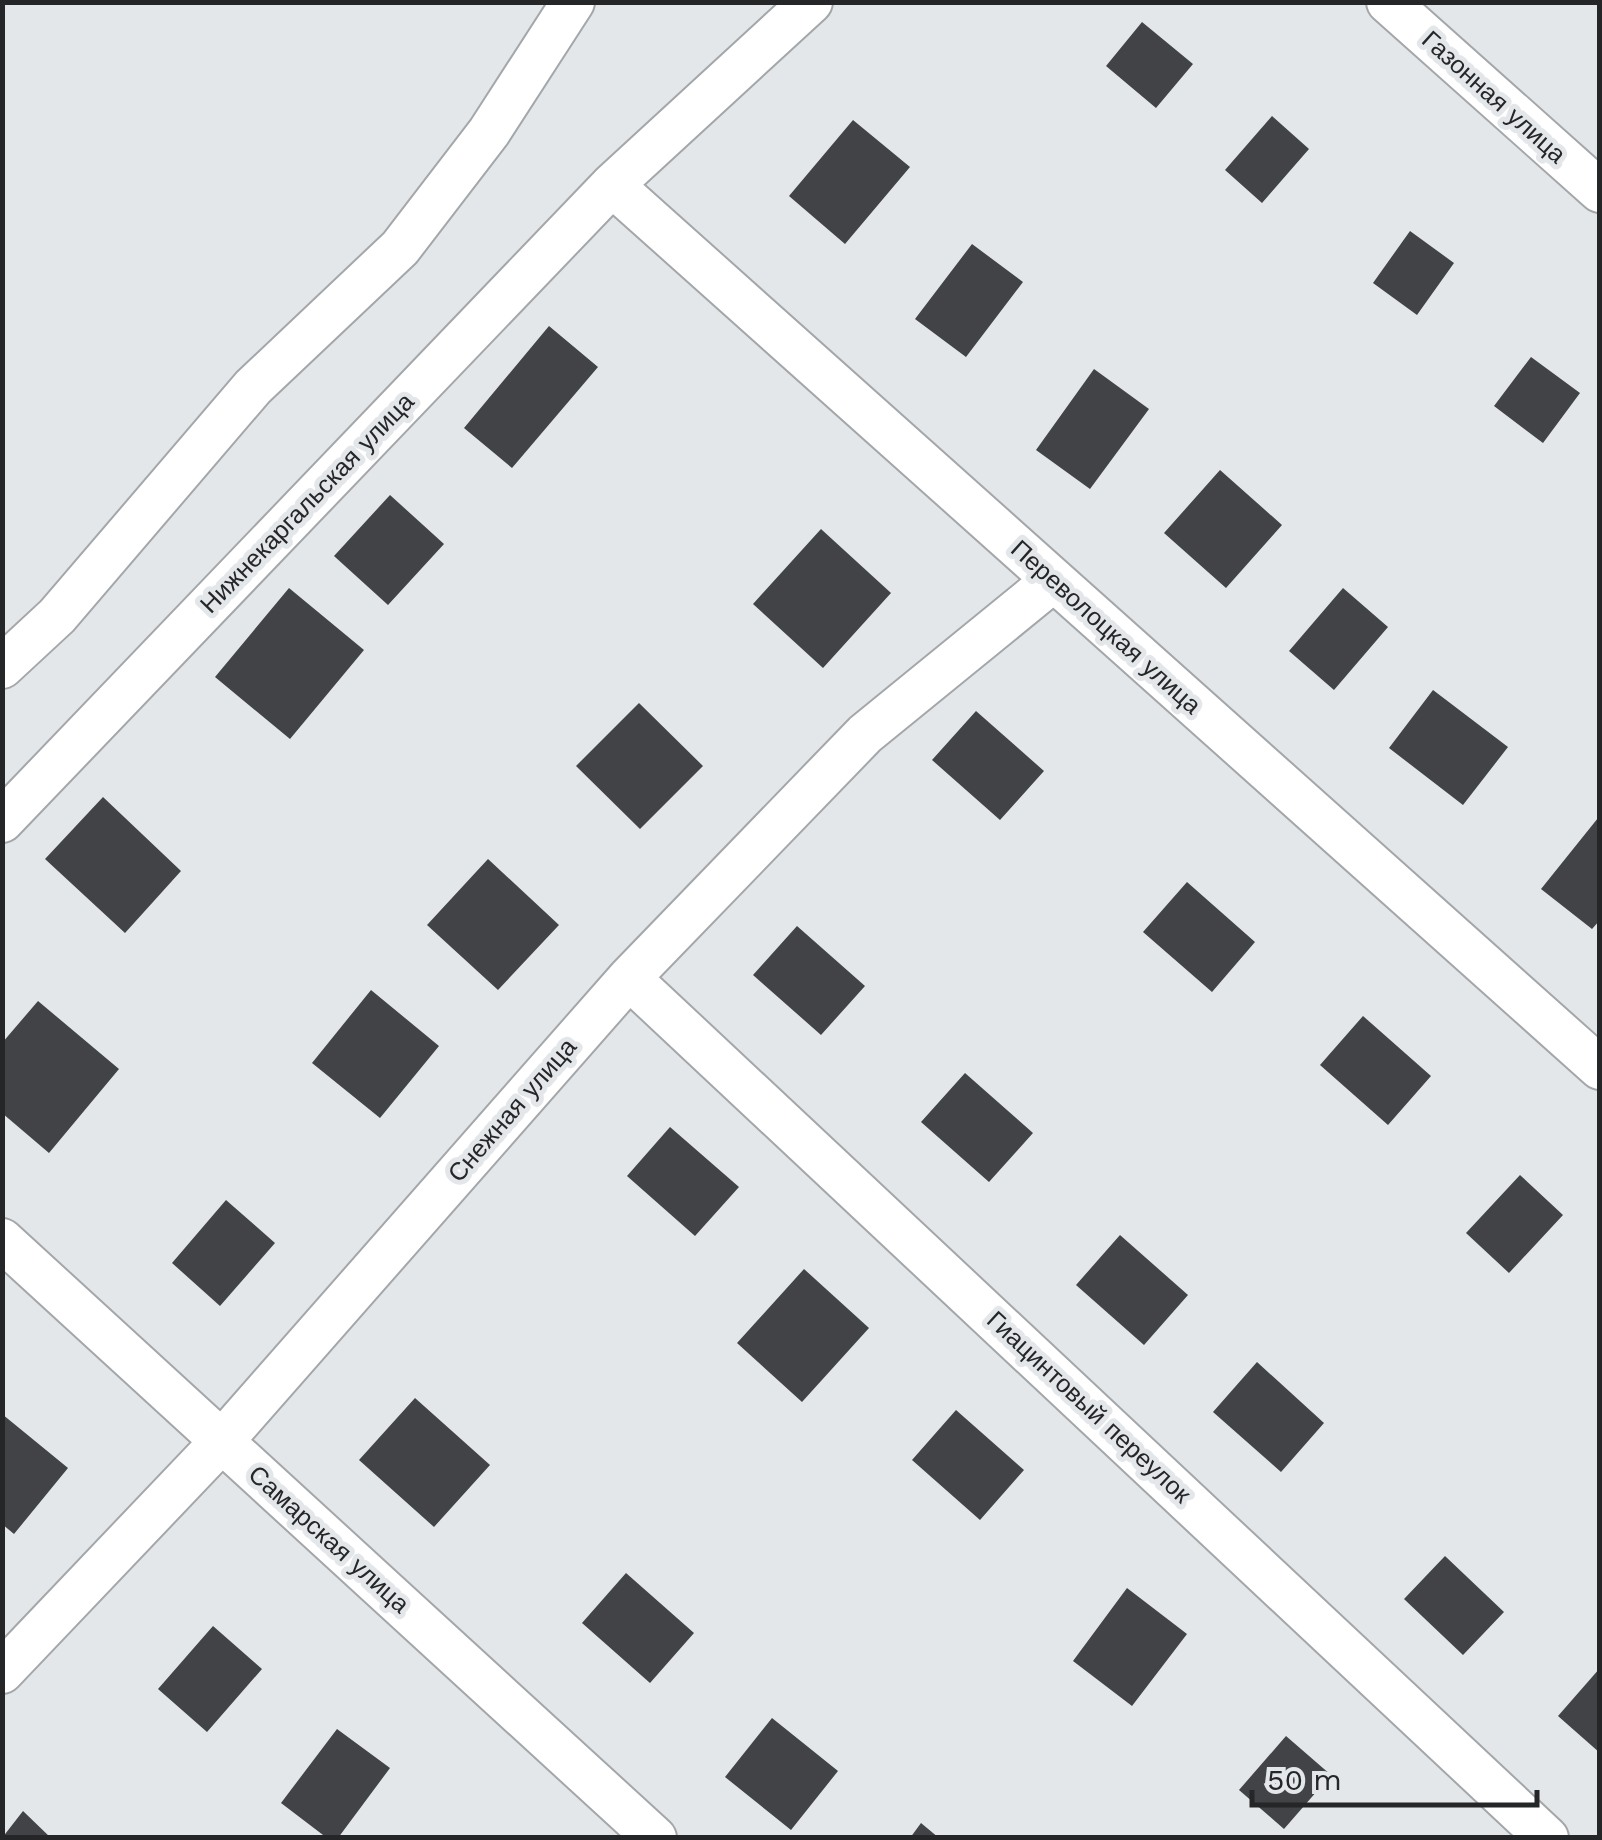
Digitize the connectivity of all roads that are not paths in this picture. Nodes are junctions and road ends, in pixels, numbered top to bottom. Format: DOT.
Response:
graph roads {
  1 [pos="573,2"];
  2 [pos="811,2"];
  3 [pos="1388,2"];
  4 [pos="612,185"];
  5 [pos="1600,191"];
  6 [pos="1054,580"];
  7 [pos="2,666"];
  8 [pos="2,821"];
  9 [pos="629,978"];
  10 [pos="1600,1068"];
  11 [pos="2,1240"];
  12 [pos="222,1441"];
  13 [pos="2,1672"];
  14 [pos="656,1838"];
  15 [pos="1548,1838"];
  1 -- 7 [label="street"];
  2 -- 4 [label="street, Нижнекаргальская улица"];
  3 -- 5 [label="street, Газонная улица"];
  4 -- 6 [label="street, Переволоцкая улица"];
  4 -- 8 [label="street, Нижнекаргальская улица"];
  6 -- 9 [label="street, Снежная улица"];
  6 -- 10 [label="street, Переволоцкая улица"];
  9 -- 12 [label="street, Снежная улица"];
  9 -- 15 [label="street, Гиацинтовый переулок"];
  11 -- 12 [label="street, Самарская улица"];
  12 -- 13 [label="street, Снежная улица"];
  12 -- 14 [label="street, Самарская улица"];
}
